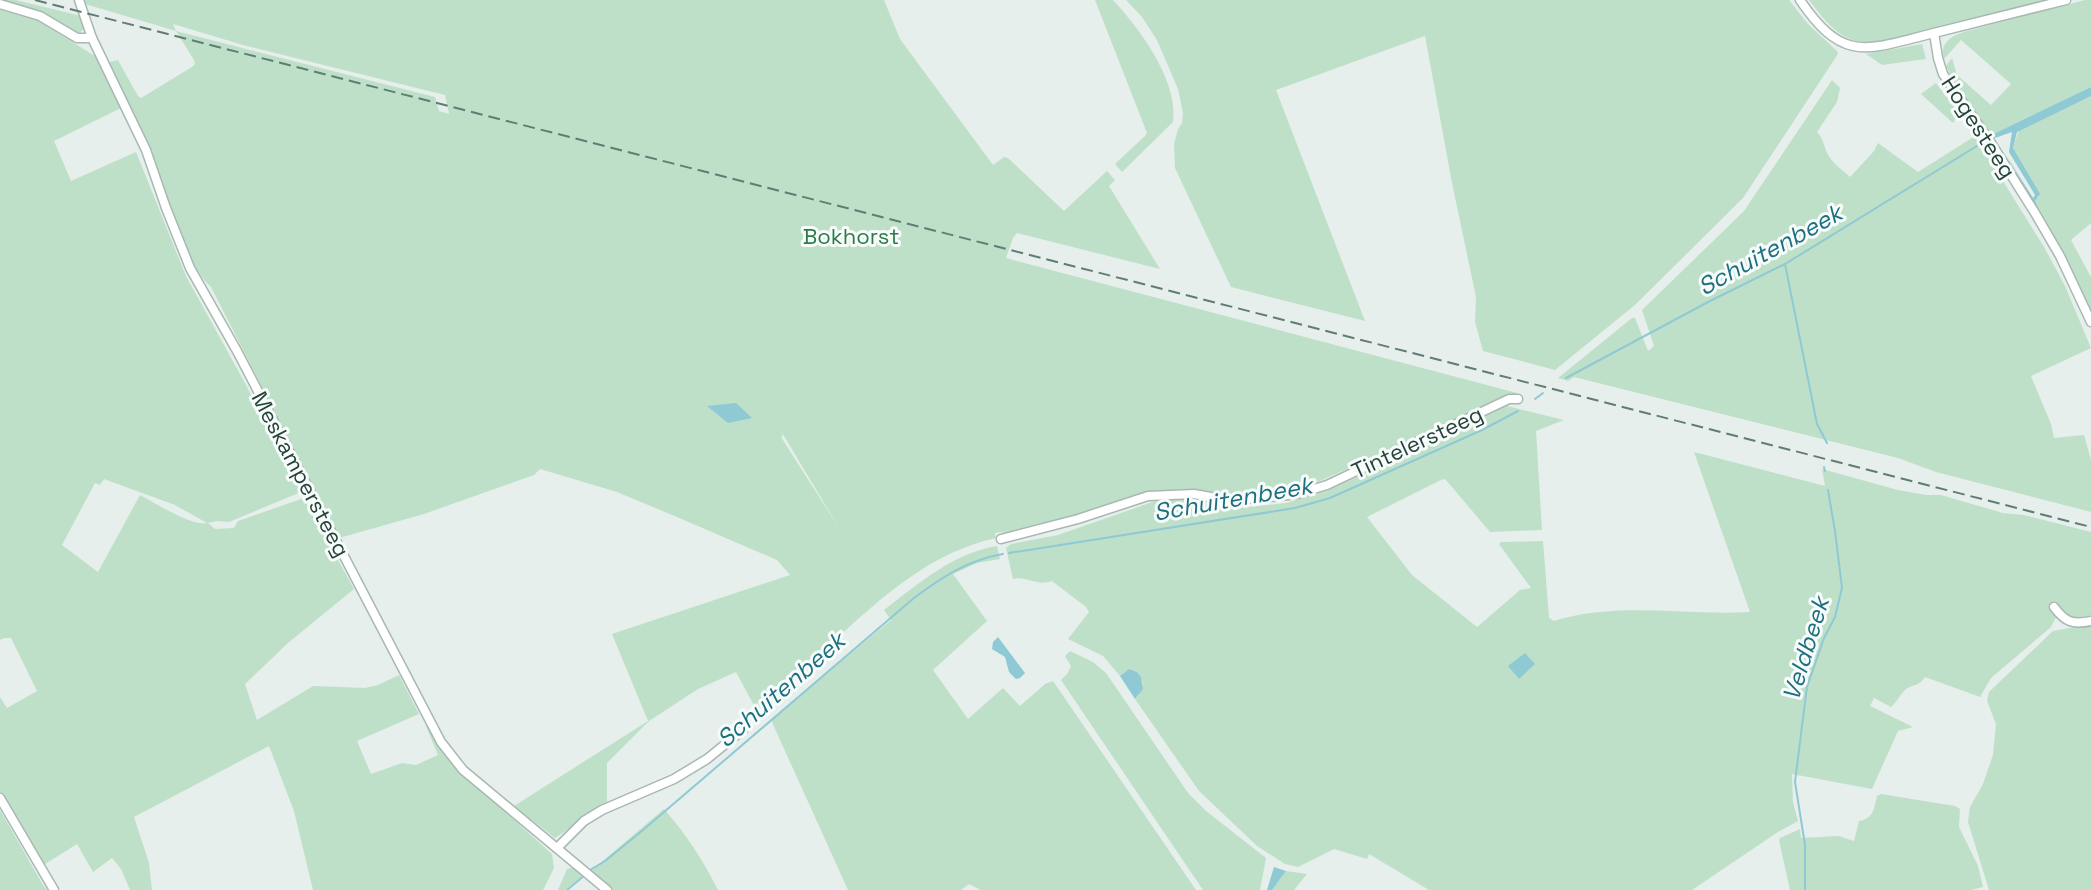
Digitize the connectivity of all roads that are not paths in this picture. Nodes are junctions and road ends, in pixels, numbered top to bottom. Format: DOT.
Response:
graph roads {
  1 [pos="79,0"];
  2 [pos="1800,0"];
  3 [pos="2066,0"];
  4 [pos="0,4"];
  5 [pos="1934,33"];
  6 [pos="92,38"];
  7 [pos="2091,322"];
  8 [pos="1518,399"];
  9 [pos="1001,539"];
  10 [pos="2054,608"];
  11 [pos="2091,621"];
  12 [pos="744,729"];
  13 [pos="0,798"];
  14 [pos="557,848"];
  15 [pos="54,890"];
  16 [pos="607,890"];
  1 -- 6 [label="street, Meskampersteeg"];
  2 -- 5 [label="street"];
  3 -- 5 [label="street"];
  4 -- 6 [label="street"];
  5 -- 7 [label="street, Hogesteeg"];
  6 -- 14 [label="street, Meskampersteeg"];
  8 -- 9 [label="street, Tintelersteeg"];
  10 -- 11 [label="street"];
  12 -- 14 [label="street"];
  13 -- 15 [label="street"];
  14 -- 16 [label="street, Meskampersteeg"];
}
